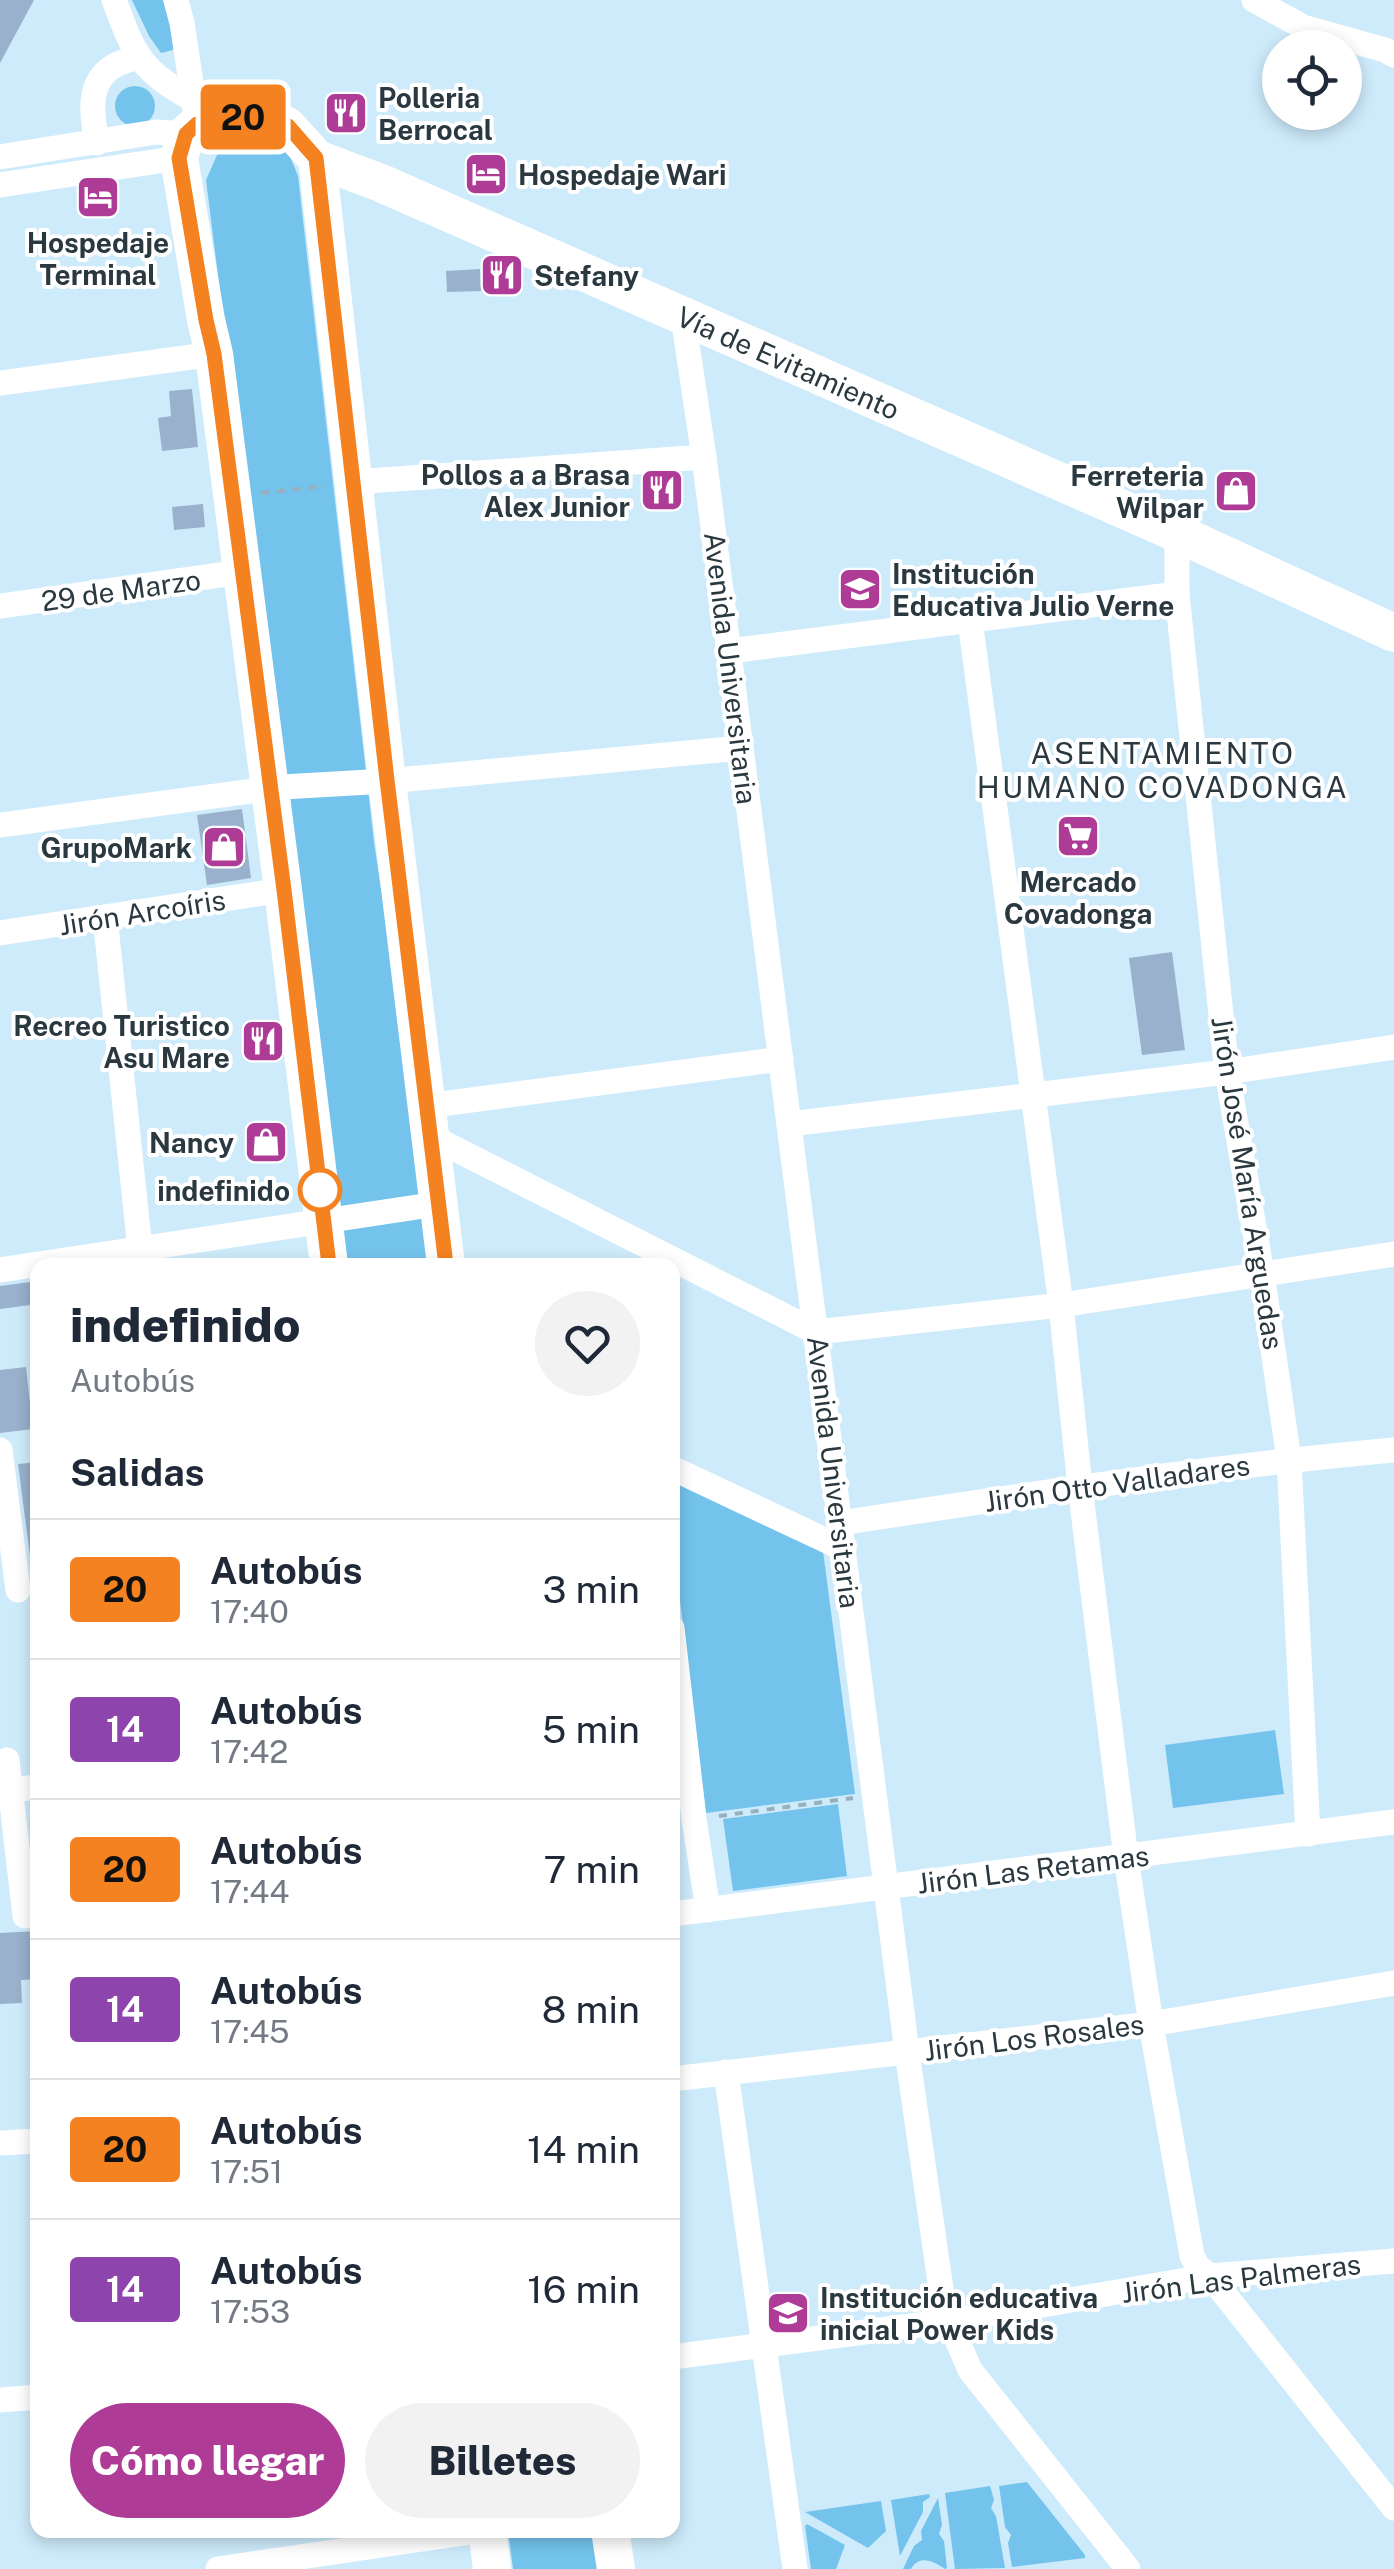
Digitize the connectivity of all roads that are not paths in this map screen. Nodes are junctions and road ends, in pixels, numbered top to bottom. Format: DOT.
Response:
graph roads {
  1 [pos="114,0"];
  2 [pos="176,0"];
  3 [pos="1254,0"];
  4 [pos="1394,55"];
  5 [pos="137,57"];
  6 [pos="182,130"];
  7 [pos="98,143"];
  8 [pos="0,157"];
  9 [pos="316,158"];
  10 [pos="0,185"];
  11 [pos="682,317"];
  12 [pos="214,354"];
  13 [pos="0,383"];
  14 [pos="704,458"];
  15 [pos="354,482"];
  16 [pos="1177,533"];
  17 [pos="241,572"];
  18 [pos="1177,594"];
  19 [pos="0,606"];
  20 [pos="970,620"];
  21 [pos="1394,633"];
  22 [pos="729,651"];
  23 [pos="741,748"];
  24 [pos="387,780"];
  25 [pos="270,788"];
  26 [pos="0,825"];
  27 [pos="284,890"];
  28 [pos="105,917"];
  29 [pos="0,933"];
  30 [pos="1394,1047"];
  31 [pos="781,1058"];
  32 [pos="1228,1072"];
  33 [pos="1031,1095"];
  34 [pos="428,1121"];
  35 [pos="789,1124"];
  36 [pos="437,1204"];
  37 [pos="323,1222"];
  38 [pos="152,1253"];
  39 [pos="1394,1254"];
  40 [pos="115,1258"];
  41 [pos="327,1258"];
  42 [pos="445,1258"];
  43 [pos="680,1258"];
  44 [pos="680,1258"];
  45 [pos="30,1267"];
  46 [pos="0,1270"];
  47 [pos="1262,1273"];
  48 [pos="1061,1304"];
  49 [pos="816,1332"];
  50 [pos="0,1450"];
  51 [pos="1394,1450"];
  52 [pos="1289,1460"];
  53 [pos="680,1472"];
  54 [pos="1080,1487"];
  55 [pos="840,1523"];
  56 [pos="844,1549"];
  57 [pos="18,1590"];
  58 [pos="680,1697"];
  59 [pos="7,1760"];
  60 [pos="30,1788"];
  61 [pos="10,1790"];
  62 [pos="1394,1822"];
  63 [pos="1308,1834"];
  64 [pos="1126,1857"];
  65 [pos="887,1888"];
  66 [pos="708,1910"];
  67 [pos="680,1913"];
  68 [pos="21,1917"];
  69 [pos="1394,1983"];
  70 [pos="1151,2024"];
  71 [pos="907,2052"];
  72 [pos="726,2072"];
  73 [pos="680,2078"];
  74 [pos="30,2141"];
  75 [pos="0,2143"];
  76 [pos="1394,2261"];
  77 [pos="1210,2276"];
  78 [pos="948,2321"];
  79 [pos="762,2346"];
  80 [pos="680,2355"];
  81 [pos="30,2398"];
  82 [pos="0,2400"];
  83 [pos="1394,2508"];
  84 [pos="431,2538"];
  85 [pos="487,2538"];
  86 [pos="611,2538"];
  87 [pos="218,2569"];
  88 [pos="492,2569"];
  89 [pos="616,2569"];
  90 [pos="795,2569"];
  91 [pos="1128,2569"];
  1 -- 5 [label="street"];
  2 -- 6 [label="street"];
  3 -- 4 [label="street"];
  5 -- 6 [label="street"];
  5 -- 7 [label="street"];
  6 -- 7 [label="street"];
  6 -- 9 [label="highway, Vía de Evitamiento"];
  6 -- 10 [label="street"];
  6 -- 12 [label="highway"];
  7 -- 8 [label="street"];
  9 -- 11 [label="highway, Vía de Evitamiento"];
  9 -- 15 [label="highway"];
  11 -- 14 [label="street, Avenida Universitaria"];
  11 -- 16 [label="highway, Vía de Evitamiento"];
  12 -- 13 [label="street"];
  12 -- 17 [label="highway"];
  14 -- 15 [label="street"];
  14 -- 22 [label="street, Avenida Universitaria"];
  15 -- 24 [label="highway"];
  16 -- 18 [label="street, Jirón José María Arguedas"];
  16 -- 21 [label="highway, Vía de Evitamiento"];
  17 -- 19 [label="street, 29 de Marzo"];
  17 -- 25 [label="highway"];
  18 -- 20 [label="street"];
  18 -- 32 [label="street, Jirón José María Arguedas"];
  20 -- 22 [label="street"];
  20 -- 33 [label="street"];
  22 -- 23 [label="street, Avenida Universitaria"];
  23 -- 24 [label="street"];
  23 -- 31 [label="street, Avenida Universitaria"];
  24 -- 25 [label="street"];
  24 -- 34 [label="highway"];
  25 -- 26 [label="street"];
  25 -- 27 [label="highway"];
  27 -- 28 [label="street, Jirón Arcoíris"];
  27 -- 37 [label="highway"];
  28 -- 29 [label="street, Jirón Arcoíris"];
  28 -- 38 [label="street"];
  30 -- 32 [label="street"];
  31 -- 34 [label="street"];
  31 -- 35 [label="street, Avenida Universitaria"];
  32 -- 33 [label="street"];
  32 -- 47 [label="street, Jirón José María Arguedas"];
  33 -- 35 [label="street"];
  33 -- 48 [label="street"];
  34 -- 36 [label="highway"];
  34 -- 43 [label="street"];
  35 -- 49 [label="street, Avenida Universitaria"];
  36 -- 37 [label="street"];
  36 -- 42 [label="highway"];
  37 -- 38 [label="street"];
  37 -- 41 [label="highway"];
  38 -- 40 [label="street"];
  39 -- 47 [label="street"];
  44 -- 49 [label="street"];
  45 -- 46 [label="street"];
  47 -- 48 [label="street"];
  47 -- 52 [label="street, Jirón José María Arguedas"];
  48 -- 49 [label="street"];
  48 -- 54 [label="street"];
  49 -- 55 [label="street, Avenida Universitaria"];
  50 -- 57 [label="street"];
  51 -- 52 [label="street, Jirón Otto Valladares"];
  52 -- 54 [label="street, Jirón Otto Valladares"];
  52 -- 63 [label="street, Jirón José María Arguedas"];
  53 -- 56 [label="street"];
  54 -- 55 [label="street, Jirón Otto Valladares"];
  54 -- 64 [label="street"];
  55 -- 56 [label="street, Avenida Universitaria"];
  56 -- 65 [label="street, Avenida Universitaria"];
  58 -- 66 [label="street"];
  59 -- 61 [label="street"];
  60 -- 61 [label="street"];
  61 -- 68 [label="street"];
  62 -- 63 [label="street, Jirón Las Retamas"];
  63 -- 64 [label="street, Jirón Las Retamas"];
  64 -- 65 [label="street, Jirón Las Retamas"];
  64 -- 70 [label="street"];
  65 -- 66 [label="street, Jirón Las Retamas"];
  65 -- 71 [label="street, Avenida Universitaria"];
  66 -- 67 [label="street, Jirón Las Retamas"];
  69 -- 70 [label="street, Jirón Los Rosales"];
  70 -- 71 [label="street, Jirón Los Rosales"];
  70 -- 77 [label="street"];
  71 -- 72 [label="street, Jirón Los Rosales"];
  71 -- 78 [label="street, Avenida Universitaria"];
  72 -- 73 [label="street, Jirón Los Rosales"];
  72 -- 79 [label="street"];
  74 -- 75 [label="street"];
  76 -- 77 [label="street, Jirón Las Palmeras"];
  77 -- 78 [label="street, Jirón Las Palmeras"];
  77 -- 83 [label="street"];
  78 -- 79 [label="street, Jirón Las Palmeras"];
  78 -- 91 [label="street, Avenida Universitaria"];
  79 -- 80 [label="street, Jirón Las Palmeras"];
  79 -- 90 [label="street"];
  81 -- 82 [label="street"];
  84 -- 87 [label="street"];
  85 -- 88 [label="highway"];
  86 -- 89 [label="highway"];
}
